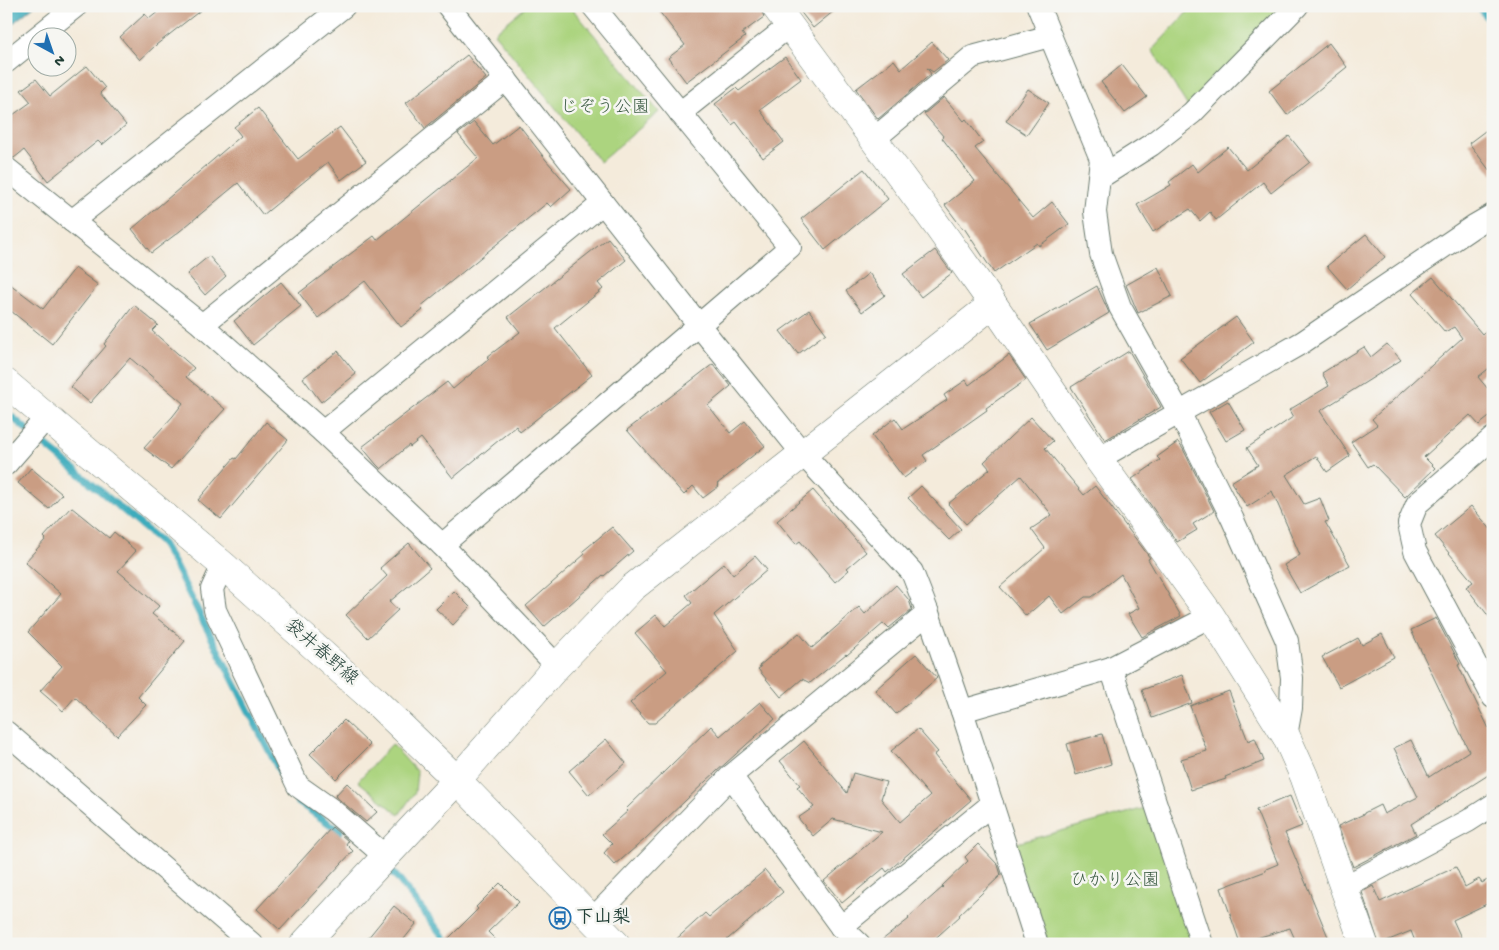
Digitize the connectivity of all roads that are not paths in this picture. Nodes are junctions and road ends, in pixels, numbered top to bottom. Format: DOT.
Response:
graph roads {
  1 [pos="76,6"];
  2 [pos="344,6"];
  3 [pos="448,6"];
  4 [pos="593,6"];
  5 [pos="1038,6"];
  6 [pos="1297,6"];
  7 [pos="782,16"];
  8 [pos="1050,36"];
  9 [pos="6,62"];
  10 [pos="506,80"];
  11 [pos="680,113"];
  12 [pos="874,139"];
  13 [pos="6,168"];
  14 [pos="1099,178"];
  15 [pos="603,203"];
  16 [pos="1493,215"];
  17 [pos="72,221"];
  18 [pos="993,304"];
  19 [pos="698,324"];
  20 [pos="202,325"];
  21 [pos="6,383"];
  22 [pos="1180,412"];
  23 [pos="47,417"];
  24 [pos="323,432"];
  25 [pos="1493,438"];
  26 [pos="803,454"];
  27 [pos="1098,459"];
  28 [pos="6,464"];
  29 [pos="442,545"];
  30 [pos="222,565"];
  31 [pos="928,614"];
  32 [pos="1211,616"];
  33 [pos="557,666"];
  34 [pos="1111,668"];
  35 [pos="1493,697"];
  36 [pos="962,710"];
  37 [pos="6,732"];
  38 [pos="1286,736"];
  39 [pos="731,776"];
  40 [pos="457,780"];
  41 [pos="992,804"];
  42 [pos="1493,805"];
  43 [pos="380,863"];
  44 [pos="1344,887"];
  45 [pos="593,919"];
  46 [pos="842,927"];
  47 [pos="252,944"];
  48 [pos="304,944"];
  49 [pos="616,944"];
  50 [pos="859,944"];
  51 [pos="1036,944"];
  52 [pos="1202,944"];
  53 [pos="1364,944"];
  1 -- 9 [label="street"];
  2 -- 17 [label="street"];
  3 -- 10 [label="street"];
  4 -- 11 [label="street"];
  5 -- 8 [label="street"];
  6 -- 14 [label="street"];
  7 -- 11 [label="street"];
  7 -- 12 [label="street"];
  8 -- 12 [label="street"];
  8 -- 14 [label="street"];
  10 -- 15 [label="street"];
  10 -- 20 [label="street"];
  11 -- 19 [label="street"];
  12 -- 18 [label="street"];
  13 -- 17 [label="street"];
  14 -- 22 [label="street"];
  15 -- 19 [label="street"];
  15 -- 24 [label="street"];
  16 -- 22 [label="street"];
  17 -- 20 [label="street"];
  18 -- 26 [label="street"];
  18 -- 27 [label="street"];
  19 -- 26 [label="street"];
  19 -- 29 [label="street"];
  20 -- 24 [label="street"];
  21 -- 23 [label="street, 袋井春野線"];
  22 -- 27 [label="street"];
  22 -- 38 [label="street"];
  23 -- 28 [label="street"];
  23 -- 30 [label="street, 袋井春野線"];
  24 -- 29 [label="street"];
  25 -- 35 [label="street"];
  26 -- 31 [label="street"];
  26 -- 33 [label="street"];
  27 -- 32 [label="street"];
  29 -- 33 [label="street"];
  30 -- 40 [label="street, 袋井春野線"];
  30 -- 43 [label="street"];
  31 -- 36 [label="street"];
  31 -- 39 [label="street"];
  32 -- 34 [label="street"];
  32 -- 38 [label="street"];
  33 -- 40 [label="street"];
  34 -- 36 [label="street"];
  34 -- 52 [label="street"];
  36 -- 41 [label="street"];
  37 -- 47 [label="street"];
  38 -- 44 [label="street"];
  39 -- 45 [label="street"];
  39 -- 46 [label="street"];
  40 -- 43 [label="street"];
  40 -- 45 [label="street, 袋井春野線"];
  41 -- 46 [label="street"];
  41 -- 51 [label="street"];
  42 -- 44 [label="street"];
  43 -- 48 [label="street"];
  44 -- 53 [label="street"];
  45 -- 49 [label="street, 袋井春野線"];
  46 -- 50 [label="street"];
}
